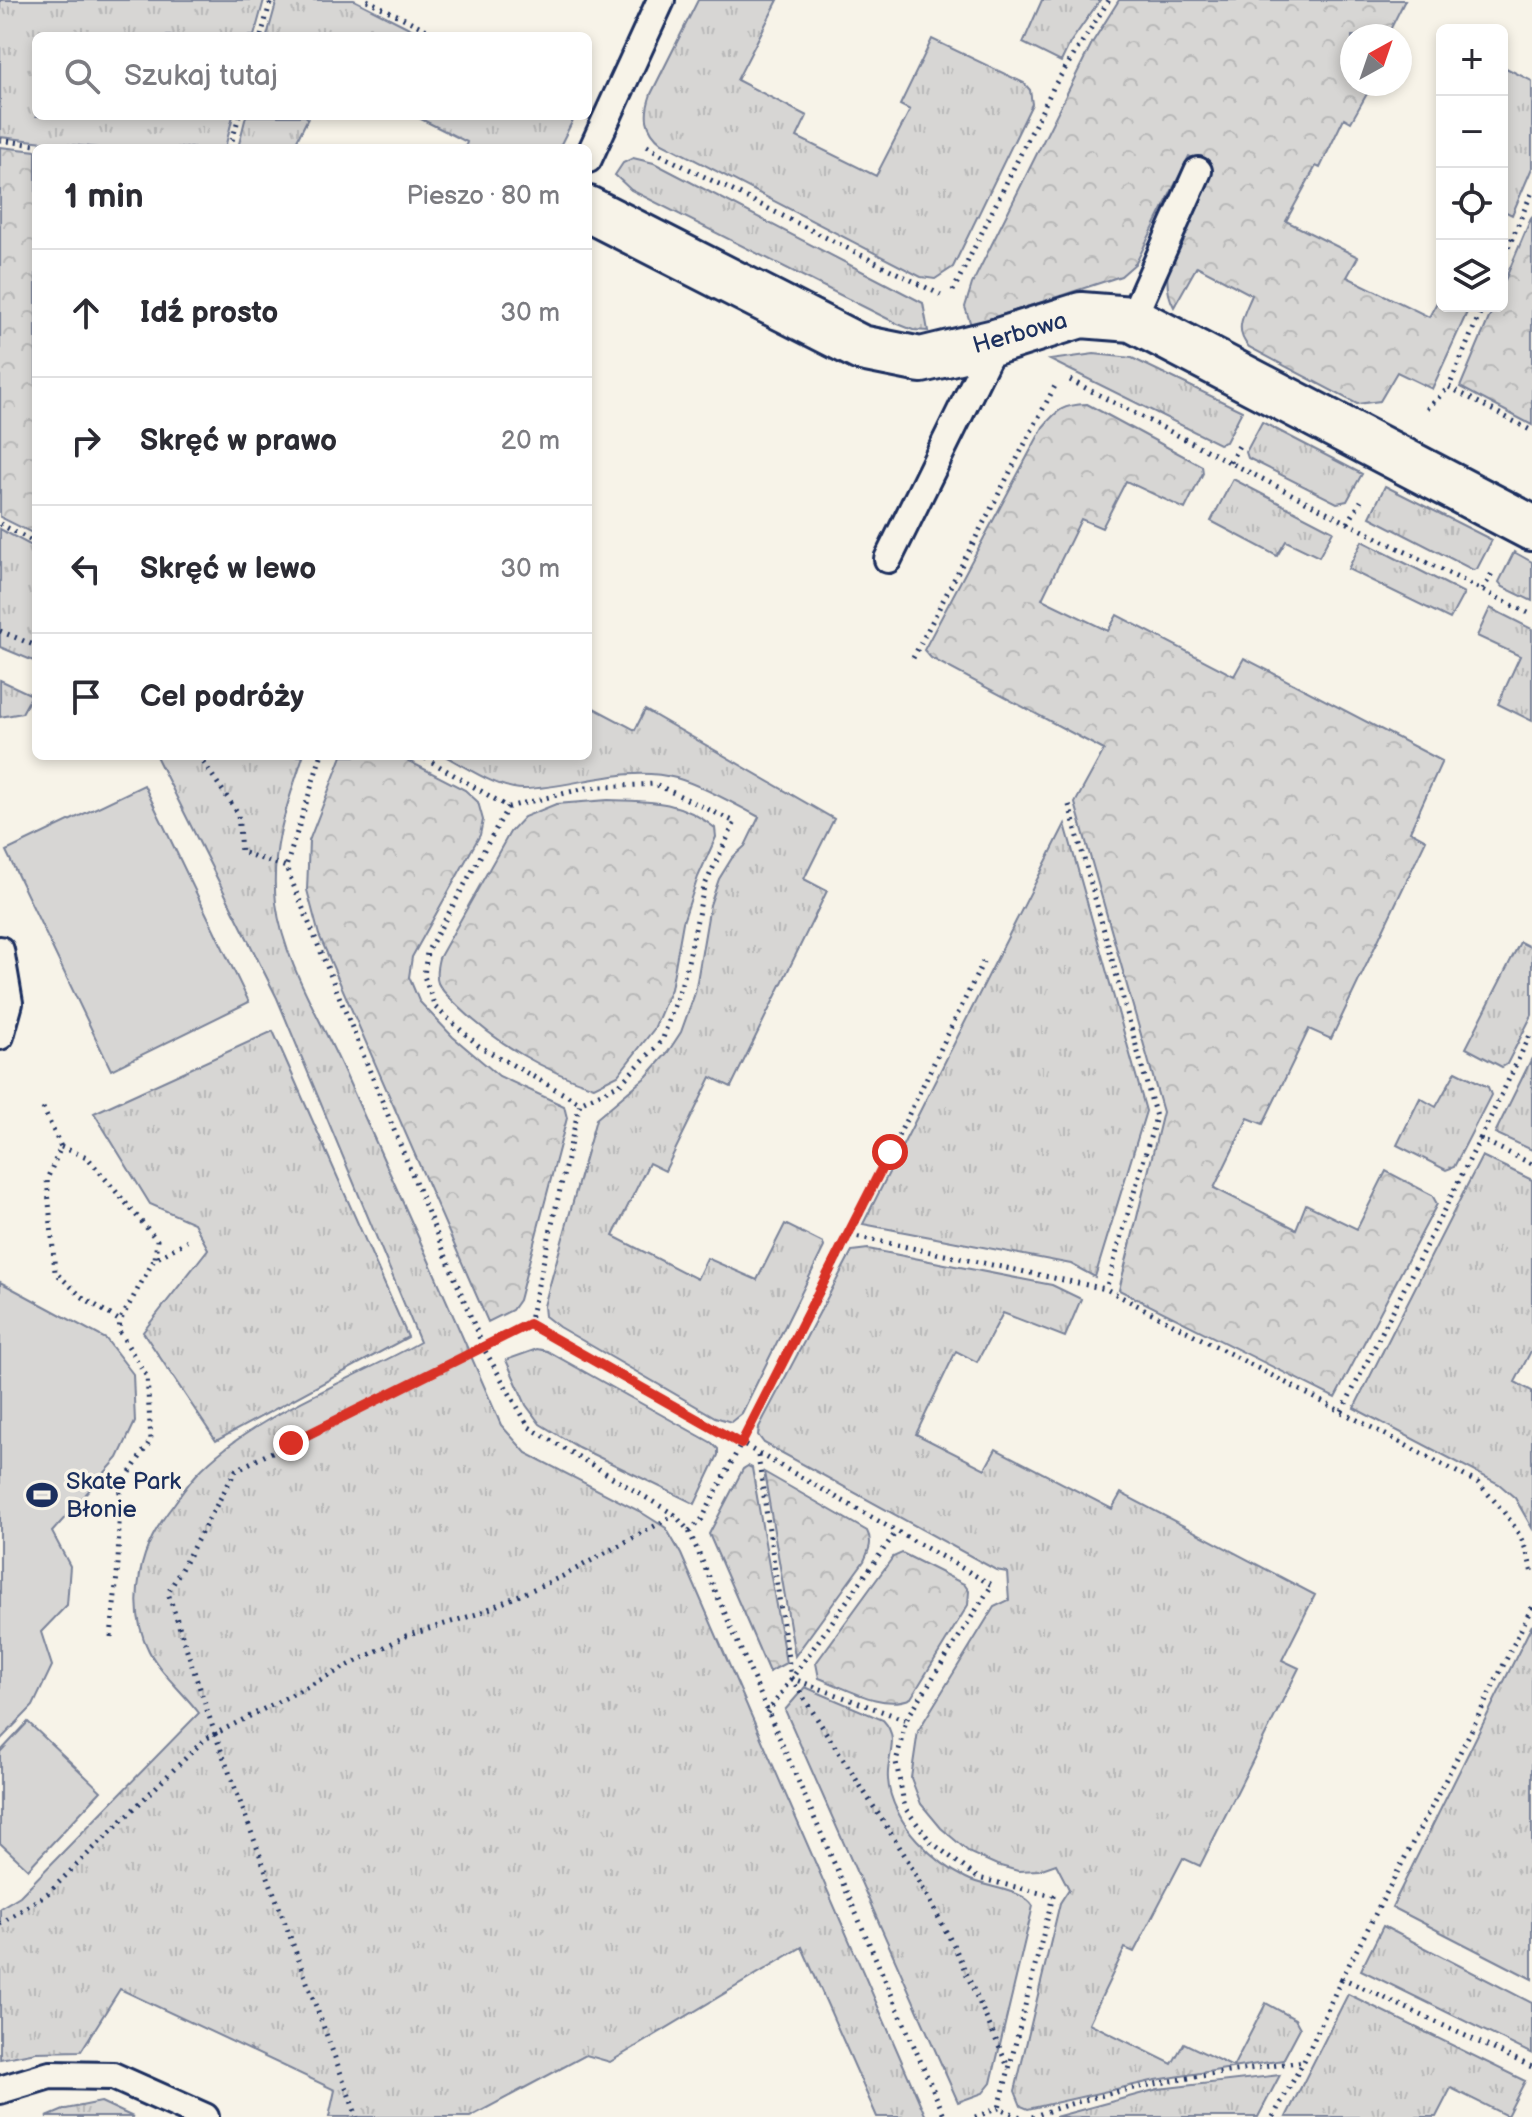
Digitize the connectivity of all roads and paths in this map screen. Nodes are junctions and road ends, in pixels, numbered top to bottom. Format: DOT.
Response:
graph roads {
  1 [pos="271,0"];
  2 [pos="367,0"];
  3 [pos="661,0"];
  4 [pos="1109,0"];
  5 [pos="262,32"];
  6 [pos="431,32"];
  7 [pos="605,119"];
  8 [pos="238,120"];
  9 [pos="0,140"];
  10 [pos="231,144"];
  11 [pos="32,145"];
  12 [pos="592,150"];
  13 [pos="1198,171"];
  14 [pos="1532,192"];
  15 [pos="592,211"];
  16 [pos="1508,248"];
  17 [pos="1480,312"];
  18 [pos="1132,319"];
  19 [pos="995,342"];
  20 [pos="1532,431"];
  21 [pos="0,524"];
  22 [pos="1532,528"];
  23 [pos="32,541"];
  24 [pos="888,559"];
  25 [pos="1532,615"];
  26 [pos="0,631"];
  27 [pos="32,644"];
  28 [pos="913,658"];
  29 [pos="202,760"];
  30 [pos="320,760"];
  31 [pos="429,760"];
  32 [pos="1069,805"];
  33 [pos="508,807"];
  34 [pos="286,867"];
  35 [pos="0,950"];
  36 [pos="984,960"];
  37 [pos="1532,1031"];
  38 [pos="0,1036"];
  39 [pos="580,1103"];
  40 [pos="43,1108"];
  41 [pos="1480,1139"];
  42 [pos="61,1147"];
  43 [pos="1532,1164"];
  44 [pos="850,1235"];
  45 [pos="187,1241"];
  46 [pos="154,1260"];
  47 [pos="1106,1289"];
  48 [pos="120,1321"];
  49 [pos="529,1324"];
  50 [pos="484,1349"];
  51 [pos="1342,1411"];
  52 [pos="741,1444"];
  53 [pos="758,1455"];
  54 [pos="675,1515"];
  55 [pos="689,1531"];
  56 [pos="896,1532"];
  57 [pos="1532,1576"];
  58 [pos="1532,1607"];
  59 [pos="111,1637"];
  60 [pos="791,1678"];
  61 [pos="767,1713"];
  62 [pos="906,1720"];
  63 [pos="215,1734"];
  64 [pos="0,1924"];
  65 [pos="1342,1978"];
  66 [pos="1304,2061"];
  67 [pos="1532,2067"];
  68 [pos="1009,2070"];
  69 [pos="0,2090"];
  70 [pos="999,2108"];
  71 [pos="205,2117"];
  72 [pos="357,2117"];
  73 [pos="945,2117"];
  74 [pos="975,2117"];
  75 [pos="1021,2117"];
  76 [pos="1032,2117"];
  77 [pos="1273,2117"];
  1 -- 5 [label="path"];
  2 -- 6 [label="path"];
  3 -- 7 [label="lane"];
  4 -- 7 [label="path"];
  7 -- 12 [label="lane"];
  8 -- 10 [label="path"];
  9 -- 11 [label="path"];
  13 -- 18 [label="lane"];
  14 -- 16 [label="path"];
  15 -- 19 [label="street, Herbowa"];
  17 -- 20 [label="path"];
  18 -- 19 [label="street, Herbowa"];
  18 -- 22 [label="street, Herbowa"];
  19 -- 24 [label="lane"];
  21 -- 23 [label="path"];
  25 -- 28 [label="path"];
  26 -- 27 [label="path"];
  29 -- 34 [label="path"];
  30 -- 34 [label="path"];
  31 -- 33 [label="path"];
  32 -- 47 [label="path"];
  33 -- 39 [label="path"];
  33 -- 39 [label="path"];
  34 -- 50 [label="path"];
  35 -- 38 [label="lane"];
  36 -- 44 [label="path"];
  37 -- 41 [label="path"];
  39 -- 49 [label="path"];
  40 -- 42 [label="path"];
  41 -- 43 [label="path"];
  41 -- 51 [label="path"];
  42 -- 46 [label="path"];
  42 -- 48 [label="path"];
  44 -- 47 [label="path"];
  44 -- 52 [label="path"];
  45 -- 46 [label="path"];
  46 -- 48 [label="path"];
  47 -- 51 [label="path"];
  48 -- 59 [label="path"];
  49 -- 50 [label="path"];
  49 -- 52 [label="path"];
  50 -- 54 [label="path"];
  50 -- 63 [label="path"];
  51 -- 57 [label="path"];
  52 -- 53 [label="path"];
  52 -- 55 [label="path"];
  53 -- 56 [label="path"];
  53 -- 60 [label="path"];
  54 -- 55 [label="path"];
  54 -- 63 [label="path"];
  55 -- 61 [label="path"];
  56 -- 60 [label="path"];
  56 -- 62 [label="path"];
  58 -- 65 [label="path"];
  60 -- 61 [label="path"];
  60 -- 62 [label="path"];
  60 -- 68 [label="path"];
  61 -- 73 [label="path"];
  62 -- 68 [label="path"];
  63 -- 64 [label="path"];
  63 -- 72 [label="path"];
  65 -- 66 [label="path"];
  65 -- 67 [label="path"];
  66 -- 76 [label="path"];
  66 -- 77 [label="path"];
  68 -- 70 [label="path"];
  69 -- 71 [label="lane"];
  70 -- 74 [label="path"];
  70 -- 75 [label="path"];
}
